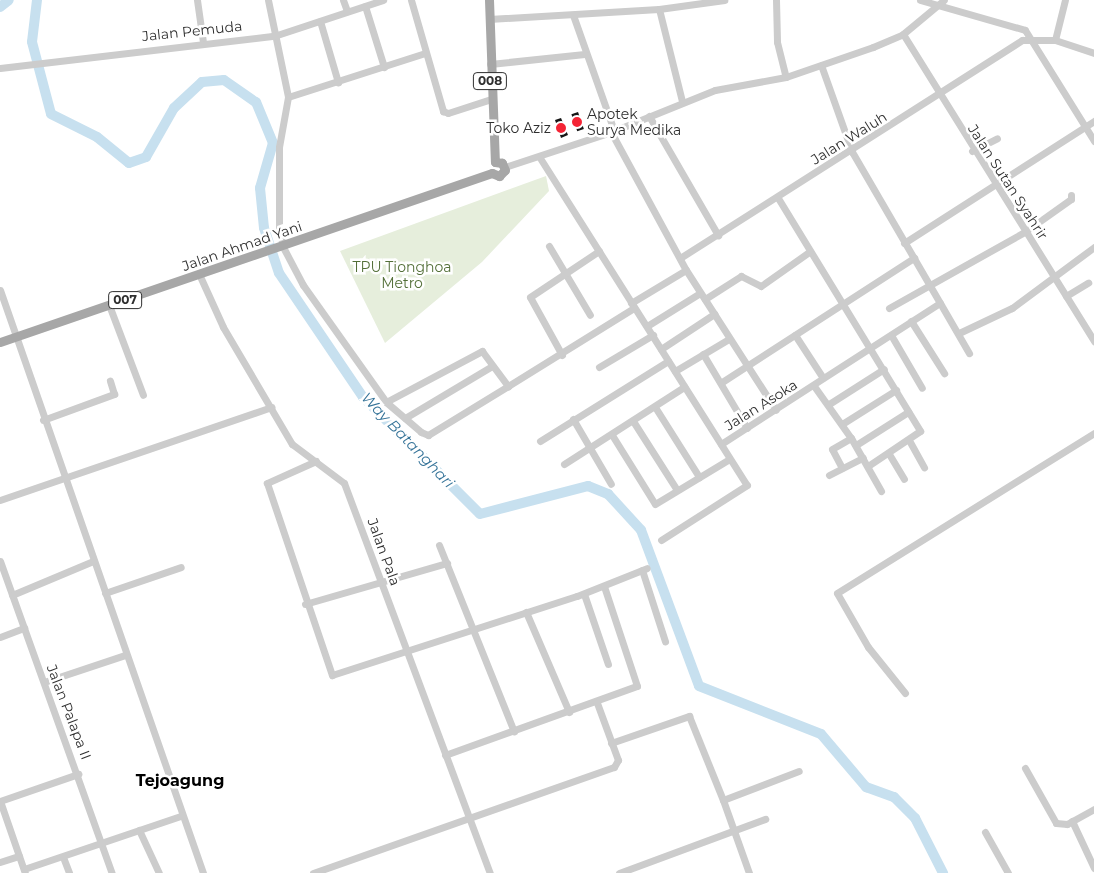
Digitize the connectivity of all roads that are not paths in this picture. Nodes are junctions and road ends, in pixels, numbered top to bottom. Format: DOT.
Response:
graph roads {
  1 [pos="197,0"];
  2 [pos="268,0"];
  3 [pos="343,0"];
  4 [pos="383,0"];
  5 [pos="411,0"];
  6 [pos="489,0"];
  7 [pos="724,0"];
  8 [pos="776,0"];
  9 [pos="920,0"];
  10 [pos="944,0"];
  11 [pos="1065,0"];
  12 [pos="365,6"];
  13 [pos="938,6"];
  14 [pos="660,9"];
  15 [pos="347,11"];
  16 [pos="573,15"];
  17 [pos="489,19"];
  18 [pos="320,21"];
  19 [pos="903,34"];
  20 [pos="274,36"];
  21 [pos="1029,38"];
  22 [pos="1055,40"];
  23 [pos="203,42"];
  24 [pos="425,54"];
  25 [pos="584,54"];
  26 [pos="1094,54"];
  27 [pos="490,64"];
  28 [pos="821,65"];
  29 [pos="384,67"];
  30 [pos="0,68"];
  31 [pos="786,77"];
  32 [pos="338,82"];
  33 [pos="938,95"];
  34 [pos="288,97"];
  35 [pos="491,99"];
  36 [pos="682,101"];
  37 [pos="649,116"];
  38 [pos="1094,121"];
  39 [pos="1085,128"];
  40 [pos="613,132"];
  41 [pos="997,138"];
  42 [pos="1094,141"];
  43 [pos="972,151"];
  44 [pos="852,152"];
  45 [pos="540,158"];
  46 [pos="495,162"];
  47 [pos="505,167"];
  48 [pos="492,173"];
  49 [pos="995,184"];
  50 [pos="1071,194"];
  51 [pos="778,198"];
  52 [pos="1026,230"];
  53 [pos="718,235"];
  54 [pos="904,243"];
  55 [pos="549,246"];
  56 [pos="1094,246"];
  57 [pos="280,248"];
  58 [pos="599,251"];
  59 [pos="809,252"];
  60 [pos="680,258"];
  61 [pos="914,258"];
  62 [pos="686,270"];
  63 [pos="566,273"];
  64 [pos="200,274"];
  65 [pos="1052,274"];
  66 [pos="1088,283"];
  67 [pos="930,284"];
  68 [pos="0,290"];
  69 [pos="700,293"];
  70 [pos="1066,296"];
  71 [pos="705,300"];
  72 [pos="940,303"];
  73 [pos="109,305"];
  74 [pos="842,305"];
  75 [pos="633,306"];
  76 [pos="890,308"];
  77 [pos="714,314"];
  78 [pos="590,315"];
  79 [pos="912,321"];
  80 [pos="647,326"];
  81 [pos="959,333"];
  82 [pos="653,335"];
  83 [pos="795,335"];
  84 [pos="891,335"];
  85 [pos="16,337"];
  86 [pos="729,339"];
  87 [pos="1094,341"];
  88 [pos="0,342"];
  89 [pos="870,348"];
  90 [pos="661,349"];
  91 [pos="969,353"];
  92 [pos="703,354"];
  93 [pos="562,355"];
  94 [pos="668,360"];
  95 [pos="492,366"];
  96 [pos="599,366"];
  97 [pos="747,367"];
  98 [pos="675,370"];
  99 [pos="884,370"];
  100 [pos="944,373"];
  101 [pos="823,378"];
  102 [pos="110,381"];
  103 [pos="722,382"];
  104 [pos="508,386"];
  105 [pos="814,386"];
  106 [pos="684,387"];
  107 [pos="922,388"];
  108 [pos="896,390"];
  109 [pos="143,395"];
  110 [pos="386,402"];
  111 [pos="829,404"];
  112 [pos="272,407"];
  113 [pos="655,407"];
  114 [pos="776,410"];
  115 [pos="908,412"];
  116 [pos="405,418"];
  117 [pos="573,419"];
  118 [pos="43,420"];
  119 [pos="633,421"];
  120 [pos="842,424"];
  121 [pos="747,428"];
  122 [pos="1094,433"];
  123 [pos="612,435"];
  124 [pos="851,438"];
  125 [pos="540,441"];
  126 [pos="910,442"];
  127 [pos="721,444"];
  128 [pos="856,445"];
  129 [pos="592,446"];
  130 [pos="889,454"];
  131 [pos="863,458"];
  132 [pos="728,460"];
  133 [pos="316,461"];
  134 [pos="564,464"];
  135 [pos="868,466"];
  136 [pos="924,467"];
  137 [pos="842,468"];
  138 [pos="829,475"];
  139 [pos="699,477"];
  140 [pos="904,479"];
  141 [pos="64,481"];
  142 [pos="611,484"];
  143 [pos="677,490"];
  144 [pos="881,491"];
  145 [pos="0,500"];
  146 [pos="661,540"];
  147 [pos="439,545"];
  148 [pos="0,561"];
  149 [pos="93,561"];
  150 [pos="447,563"];
  151 [pos="181,567"];
  152 [pos="383,584"];
  153 [pos="604,586"];
  154 [pos="105,593"];
  155 [pos="584,594"];
  156 [pos="12,595"];
  157 [pos="305,604"];
  158 [pos="526,612"];
  159 [pos="24,628"];
  160 [pos="474,629"];
  161 [pos="0,637"];
  162 [pos="665,641"];
  163 [pos="407,651"];
  164 [pos="125,654"];
  165 [pos="608,664"];
  166 [pos="44,682"];
  167 [pos="905,694"];
  168 [pos="597,703"];
  169 [pos="569,712"];
  170 [pos="514,732"];
  171 [pos="611,743"];
  172 [pos="446,755"];
  173 [pos="1025,768"];
  174 [pos="799,772"];
  175 [pos="78,774"];
  176 [pos="723,800"];
  177 [pos="0,801"];
  178 [pos="1094,809"];
  179 [pos="181,816"];
  180 [pos="469,818"];
  181 [pos="765,820"];
  182 [pos="1072,822"];
  183 [pos="139,830"];
  184 [pos="735,831"];
  185 [pos="985,832"];
  186 [pos="101,844"];
  187 [pos="19,856"];
  188 [pos="63,856"];
  189 [pos="0,862"];
  190 [pos="1094,868"];
  191 [pos="25,871"];
  192 [pos="70,873"];
  193 [pos="112,873"];
  194 [pos="159,873"];
  195 [pos="203,873"];
  196 [pos="313,873"];
  197 [pos="490,873"];
  198 [pos="619,873"];
  199 [pos="749,873"];
  200 [pos="1008,873"];
  1 -- 23 [label="street"];
  2 -- 20 [label="street"];
  3 -- 15 [label="street"];
  4 -- 12 [label="street, Jalan Pemuda"];
  5 -- 24 [label="street"];
  6 -- 17 [label="main road, 008"];
  7 -- 14 [label="street"];
  8 -- 31 [label="street"];
  9 -- 13 [label="street"];
  10 -- 13 [label="street"];
  11 -- 22 [label="street"];
  12 -- 15 [label="street, Jalan Pemuda"];
  12 -- 29 [label="street"];
  13 -- 19 [label="street"];
  13 -- 21 [label="street"];
  14 -- 16 [label="street"];
  14 -- 36 [label="street"];
  15 -- 18 [label="street, Jalan Pemuda"];
  16 -- 17 [label="street"];
  16 -- 25 [label="street"];
  17 -- 27 [label="main road, 008"];
  18 -- 20 [label="street, Jalan Pemuda"];
  18 -- 32 [label="street"];
  19 -- 28 [label="street"];
  19 -- 33 [label="street, Jalan Sutan Syahrir"];
  20 -- 23 [label="street, Jalan Pemuda"];
  20 -- 34 [label="street"];
  21 -- 22 [label="street"];
  21 -- 33 [label="street, Jalan Waluh"];
  21 -- 39 [label="street"];
  22 -- 26 [label="street"];
  23 -- 30 [label="street, Jalan Pemuda"];
  24 -- 29 [label="street"];
  24 -- 35 [label="street"];
  25 -- 27 [label="street"];
  25 -- 40 [label="street"];
  27 -- 35 [label="main road, 008"];
  28 -- 31 [label="street"];
  28 -- 44 [label="street"];
  29 -- 32 [label="street"];
  31 -- 36 [label="street"];
  32 -- 34 [label="street"];
  33 -- 43 [label="street, Jalan Sutan Syahrir"];
  33 -- 44 [label="street, Jalan Waluh"];
  34 -- 57 [label="street"];
  35 -- 46 [label="main road, 008"];
  36 -- 37 [label="street"];
  37 -- 40 [label="street"];
  37 -- 53 [label="street"];
  38 -- 39 [label="street"];
  39 -- 42 [label="street"];
  39 -- 49 [label="street"];
  40 -- 45 [label="street"];
  40 -- 60 [label="street"];
  41 -- 43 [label="street"];
  43 -- 49 [label="street, Jalan Sutan Syahrir"];
  44 -- 51 [label="street, Jalan Waluh"];
  44 -- 54 [label="street"];
  45 -- 47 [label="street"];
  45 -- 58 [label="street"];
  46 -- 47 [label="main road"];
  46 -- 48 [label="main road, 008"];
  47 -- 48 [label="main road, Jalan Ahmad Yani"];
  48 -- 57 [label="main road, Jalan Ahmad Yani / 007"];
  49 -- 52 [label="street, Jalan Sutan Syahrir"];
  49 -- 54 [label="street"];
  50 -- 52 [label="street"];
  51 -- 53 [label="street, Jalan Waluh"];
  51 -- 59 [label="street"];
  52 -- 65 [label="street, Jalan Sutan Syahrir"];
  52 -- 67 [label="street"];
  53 -- 60 [label="street, Jalan Waluh"];
  54 -- 61 [label="street"];
  55 -- 63 [label="street"];
  56 -- 65 [label="street"];
  57 -- 64 [label="main road, Jalan Ahmad Yani / 007"];
  57 -- 110 [label="street"];
  58 -- 63 [label="street"];
  58 -- 75 [label="street"];
  59 -- 71 [label="street"];
  59 -- 74 [label="street"];
  60 -- 62 [label="street"];
  61 -- 67 [label="street"];
  61 -- 74 [label="street"];
  62 -- 69 [label="street"];
  62 -- 75 [label="street"];
  63 -- 78 [label="street"];
  63 -- 93 [label="street"];
  64 -- 73 [label="main road, Jalan Ahmad Yani / 007"];
  64 -- 112 [label="street, Jalan Pala"];
  65 -- 70 [label="street, Jalan Sutan Syahrir"];
  65 -- 81 [label="street"];
  66 -- 70 [label="street"];
  67 -- 72 [label="street"];
  67 -- 76 [label="street"];
  68 -- 85 [label="street"];
  69 -- 71 [label="street"];
  69 -- 80 [label="street"];
  70 -- 87 [label="street, Jalan Sutan Syahrir"];
  71 -- 77 [label="street"];
  72 -- 79 [label="street, Jalan Asoka"];
  72 -- 81 [label="street"];
  73 -- 85 [label="main road, Jalan Ahmad Yani / 007"];
  73 -- 109 [label="street"];
  74 -- 83 [label="street"];
  74 -- 89 [label="street"];
  75 -- 80 [label="street"];
  75 -- 93 [label="street"];
  77 -- 86 [label="street"];
  77 -- 90 [label="street"];
  79 -- 84 [label="street, Jalan Asoka"];
  79 -- 100 [label="street"];
  80 -- 82 [label="street"];
  81 -- 91 [label="street"];
  82 -- 90 [label="street"];
  82 -- 96 [label="street"];
  83 -- 97 [label="street"];
  83 -- 101 [label="street"];
  84 -- 89 [label="street, Jalan Asoka"];
  84 -- 107 [label="street"];
  85 -- 88 [label="main road, Jalan Ahmad Yani / 007"];
  85 -- 118 [label="street"];
  86 -- 92 [label="street"];
  86 -- 97 [label="street"];
  89 -- 99 [label="street"];
  89 -- 101 [label="street, Jalan Asoka"];
  90 -- 94 [label="street"];
  92 -- 98 [label="street"];
  92 -- 103 [label="street"];
  93 -- 104 [label="street"];
  94 -- 98 [label="street"];
  94 -- 117 [label="street"];
  95 -- 104 [label="street"];
  95 -- 110 [label="street"];
  95 -- 116 [label="street"];
  97 -- 103 [label="street"];
  97 -- 114 [label="street"];
  98 -- 106 [label="street"];
  99 -- 108 [label="street"];
  99 -- 111 [label="street"];
  101 -- 105 [label="street, Jalan Asoka"];
  102 -- 118 [label="street"];
  103 -- 121 [label="street"];
  104 -- 116 [label="street"];
  105 -- 111 [label="street"];
  105 -- 114 [label="street, Jalan Asoka"];
  106 -- 113 [label="street"];
  106 -- 127 [label="street"];
  108 -- 115 [label="street"];
  108 -- 120 [label="street"];
  110 -- 116 [label="street"];
  111 -- 120 [label="street"];
  112 -- 133 [label="street, Jalan Pala"];
  112 -- 141 [label="street"];
  113 -- 119 [label="street"];
  113 -- 139 [label="street"];
  114 -- 121 [label="street, Jalan Asoka"];
  115 -- 126 [label="street"];
  115 -- 128 [label="street"];
  117 -- 125 [label="street"];
  117 -- 129 [label="street"];
  118 -- 141 [label="street"];
  119 -- 123 [label="street"];
  119 -- 143 [label="street"];
  120 -- 124 [label="street"];
  121 -- 127 [label="street, Jalan Asoka"];
  122 -- 167 [label="street"];
  123 -- 129 [label="street"];
  123 -- 143 [label="street"];
  124 -- 128 [label="street"];
  124 -- 137 [label="street"];
  126 -- 130 [label="street"];
  126 -- 136 [label="street"];
  127 -- 132 [label="street"];
  128 -- 131 [label="street"];
  129 -- 134 [label="street"];
  129 -- 142 [label="street"];
  130 -- 135 [label="street"];
  130 -- 140 [label="street"];
  131 -- 135 [label="street"];
  131 -- 137 [label="street"];
  132 -- 139 [label="street"];
  132 -- 146 [label="street"];
  133 -- 152 [label="street, Jalan Pala"];
  133 -- 157 [label="street"];
  135 -- 144 [label="street"];
  137 -- 138 [label="street"];
  139 -- 143 [label="street"];
  141 -- 145 [label="street"];
  141 -- 149 [label="street"];
  147 -- 150 [label="street"];
  148 -- 156 [label="street, Jalan Palapa II"];
  149 -- 154 [label="street"];
  149 -- 156 [label="street"];
  150 -- 152 [label="street"];
  150 -- 160 [label="street"];
  151 -- 154 [label="street"];
  152 -- 157 [label="street"];
  152 -- 163 [label="street, Jalan Pala"];
  153 -- 155 [label="street"];
  153 -- 162 [label="street"];
  153 -- 168 [label="street"];
  154 -- 164 [label="street"];
  155 -- 158 [label="street"];
  155 -- 165 [label="street"];
  156 -- 159 [label="street, Jalan Palapa II"];
  157 -- 163 [label="street"];
  158 -- 160 [label="street"];
  158 -- 169 [label="street"];
  159 -- 161 [label="street"];
  159 -- 166 [label="street, Jalan Palapa II"];
  160 -- 163 [label="street"];
  160 -- 170 [label="street"];
  163 -- 172 [label="street, Jalan Pala"];
  164 -- 166 [label="street"];
  164 -- 179 [label="street"];
  166 -- 175 [label="street, Jalan Palapa II"];
  168 -- 169 [label="street"];
  168 -- 171 [label="street"];
  169 -- 170 [label="street"];
  170 -- 172 [label="street"];
  171 -- 176 [label="street"];
  171 -- 180 [label="street"];
  172 -- 180 [label="street, Jalan Pala"];
  173 -- 182 [label="street"];
  174 -- 176 [label="street"];
  175 -- 177 [label="street"];
  175 -- 186 [label="street, Jalan Palapa II"];
  176 -- 184 [label="street"];
  177 -- 187 [label="street"];
  178 -- 182 [label="street"];
  179 -- 183 [label="street"];
  179 -- 195 [label="street"];
  180 -- 196 [label="street"];
  180 -- 197 [label="street, Jalan Pala"];
  181 -- 184 [label="street"];
  182 -- 190 [label="street"];
  183 -- 186 [label="street"];
  183 -- 194 [label="street"];
  184 -- 198 [label="street"];
  184 -- 199 [label="street"];
  185 -- 200 [label="street"];
  186 -- 188 [label="street"];
  186 -- 193 [label="street, Jalan Palapa II"];
  187 -- 189 [label="street"];
  187 -- 191 [label="street"];
  188 -- 191 [label="street"];
  188 -- 192 [label="street"];
}
